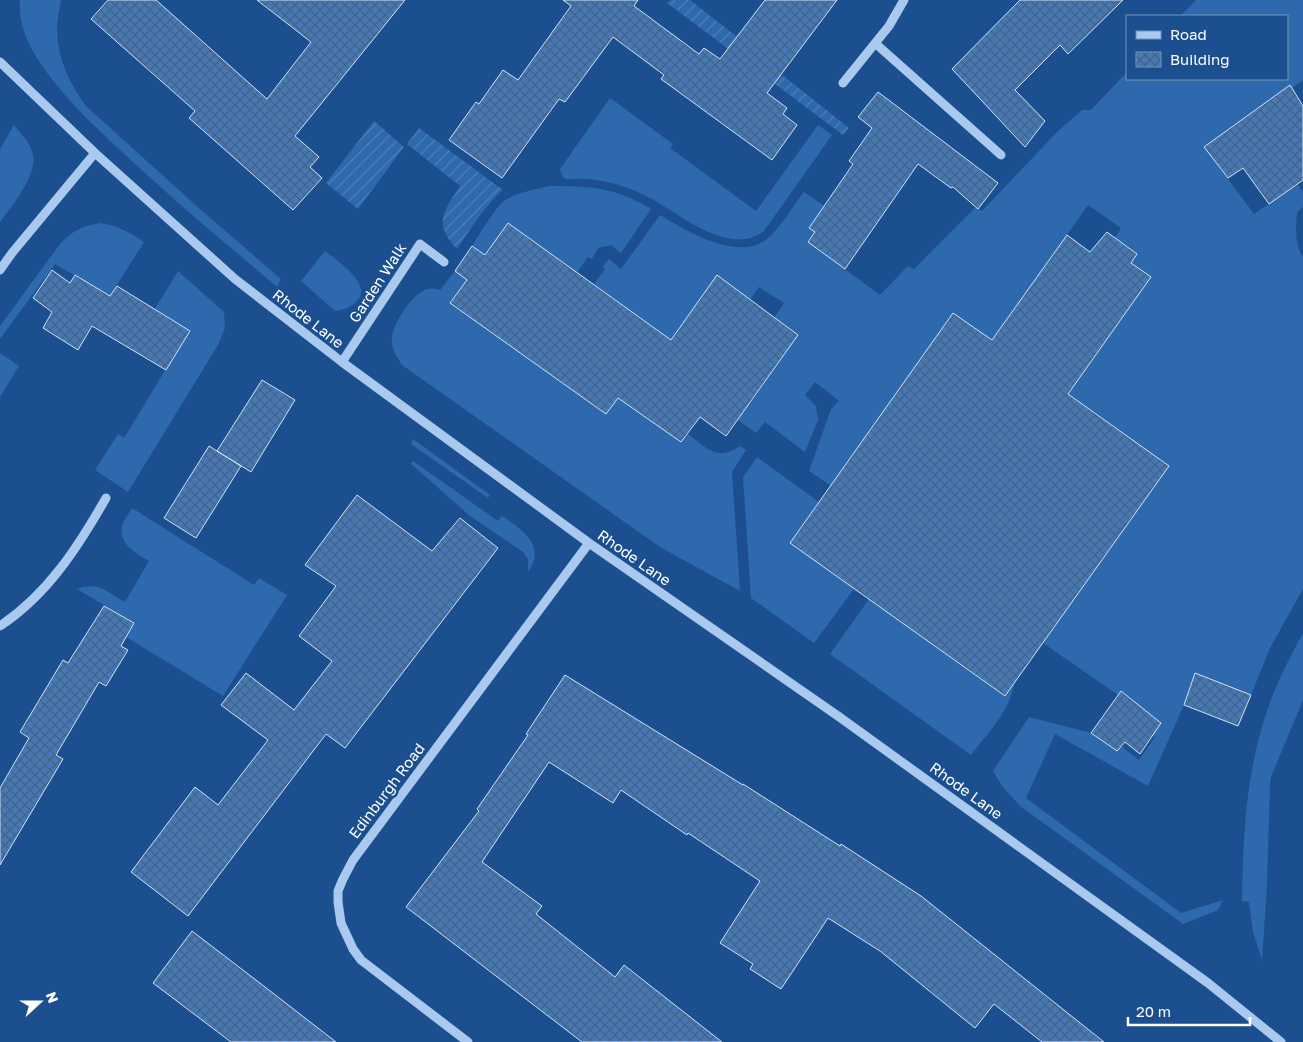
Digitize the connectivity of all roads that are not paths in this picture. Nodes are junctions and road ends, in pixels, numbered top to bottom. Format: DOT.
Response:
graph roads {
  1 [pos="904,0"];
  2 [pos="876,44"];
  3 [pos="0,62"];
  4 [pos="843,83"];
  5 [pos="95,153"];
  6 [pos="1000,155"];
  7 [pos="444,262"];
  8 [pos="0,270"];
  9 [pos="342,362"];
  10 [pos="106,498"];
  11 [pos="589,543"];
  12 [pos="0,626"];
  13 [pos="468,1042"];
  14 [pos="1281,1042"];
  1 -- 2 [label="street"];
  2 -- 4 [label="street"];
  2 -- 6 [label="street"];
  3 -- 5 [label="street, Rhode Lane"];
  5 -- 8 [label="street"];
  5 -- 9 [label="street, Rhode Lane"];
  7 -- 9 [label="street, Garden Walk"];
  9 -- 11 [label="street, Rhode Lane"];
  10 -- 12 [label="street"];
  11 -- 13 [label="street, Edinburgh Road"];
  11 -- 14 [label="street, Rhode Lane"];
}
